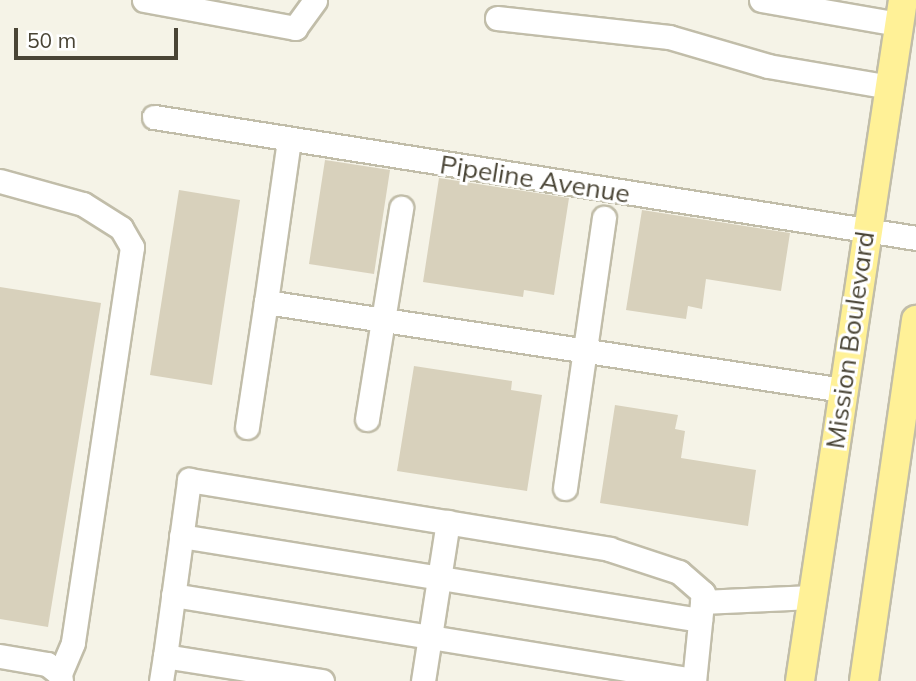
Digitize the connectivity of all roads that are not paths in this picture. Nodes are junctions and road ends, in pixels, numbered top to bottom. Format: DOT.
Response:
graph roads {
  1 [pos="144,0"];
  2 [pos="315,0"];
  3 [pos="761,0"];
  4 [pos="901,12"];
  5 [pos="496,18"];
  6 [pos="890,87"];
  7 [pos="154,117"];
  8 [pos="289,139"];
  9 [pos="0,181"];
  10 [pos="401,208"];
  11 [pos="604,218"];
  12 [pos="867,228"];
  13 [pos="916,239"];
  14 [pos="266,302"];
  15 [pos="383,320"];
  16 [pos="916,320"];
  17 [pos="585,350"];
  18 [pos="843,390"];
  19 [pos="368,419"];
  20 [pos="247,427"];
  21 [pos="565,488"];
  22 [pos="449,522"];
  23 [pos="181,536"];
  24 [pos="439,578"];
  25 [pos="173,595"];
  26 [pos="812,597"];
  27 [pos="701,611"];
  28 [pos="430,637"];
  29 [pos="0,656"];
  30 [pos="165,656"];
  31 [pos="60,677"];
  32 [pos="161,681"];
  33 [pos="322,681"];
  34 [pos="423,681"];
  35 [pos="694,681"];
  36 [pos="800,681"];
  37 [pos="864,681"];
  1 -- 2 [label="street"];
  3 -- 4 [label="street"];
  4 -- 6 [label="main road, Mission Boulevard"];
  5 -- 6 [label="street"];
  6 -- 12 [label="main road, Mission Boulevard"];
  7 -- 8 [label="street, Pipeline Avenue"];
  8 -- 12 [label="street, Pipeline Avenue"];
  8 -- 14 [label="street"];
  9 -- 31 [label="street"];
  10 -- 15 [label="street"];
  11 -- 17 [label="street"];
  12 -- 13 [label="street, Pipeline Avenue"];
  12 -- 18 [label="main road, Mission Boulevard"];
  14 -- 15 [label="street"];
  14 -- 20 [label="street"];
  15 -- 17 [label="street"];
  15 -- 19 [label="street"];
  16 -- 37 [label="main road"];
  17 -- 18 [label="street"];
  17 -- 21 [label="street"];
  18 -- 26 [label="main road, Mission Boulevard"];
  22 -- 23 [label="street"];
  22 -- 24 [label="street"];
  22 -- 27 [label="street"];
  23 -- 24 [label="street"];
  23 -- 25 [label="street"];
  24 -- 27 [label="street"];
  24 -- 28 [label="street"];
  25 -- 28 [label="street"];
  25 -- 30 [label="street"];
  26 -- 27 [label="street"];
  26 -- 36 [label="main road, Mission Boulevard"];
  27 -- 35 [label="street"];
  28 -- 34 [label="street"];
  28 -- 35 [label="street"];
  29 -- 31 [label="street"];
  30 -- 32 [label="street"];
  30 -- 33 [label="street"];
}
